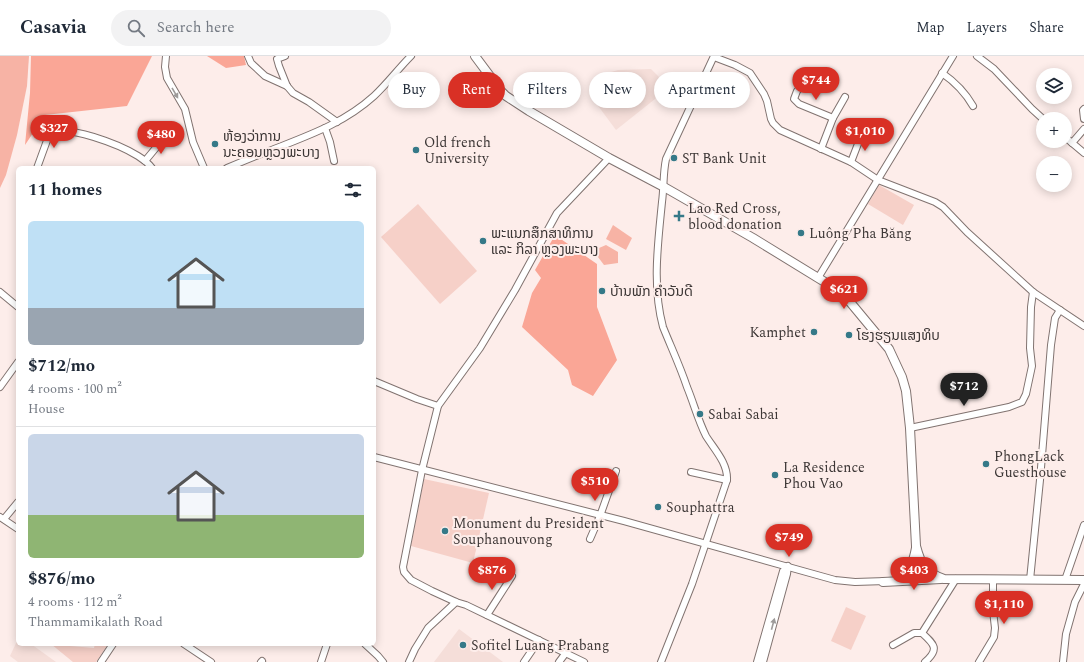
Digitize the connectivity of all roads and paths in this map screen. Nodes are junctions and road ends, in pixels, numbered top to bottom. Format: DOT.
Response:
graph roads {
  1 [pos="166,56"];
  2 [pos="248,56"];
  3 [pos="285,56"];
  4 [pos="401,56"];
  5 [pos="411,56"];
  6 [pos="475,56"];
  7 [pos="714,56"];
  8 [pos="953,56"];
  9 [pos="977,56"];
  10 [pos="404,63"];
  11 [pos="942,73"];
  12 [pos="806,82"];
  13 [pos="287,86"];
  14 [pos="846,97"];
  15 [pos="973,106"];
  16 [pos="1084,109"];
  17 [pos="1036,113"];
  18 [pos="834,118"];
  19 [pos="1084,119"];
  20 [pos="337,122"];
  21 [pos="325,128"];
  22 [pos="1084,129"];
  23 [pos="861,136"];
  24 [pos="164,138"];
  25 [pos="1072,143"];
  26 [pos="821,149"];
  27 [pos="1084,153"];
  28 [pos="609,158"];
  29 [pos="145,161"];
  30 [pos="334,161"];
  31 [pos="851,162"];
  32 [pos="39,166"];
  33 [pos="150,166"];
  34 [pos="203,166"];
  35 [pos="232,166"];
  36 [pos="878,180"];
  37 [pos="664,187"];
  38 [pos="818,278"];
  39 [pos="0,292"];
  40 [pos="1034,292"];
  41 [pos="16,305"];
  42 [pos="1060,310"];
  43 [pos="1084,326"];
  44 [pos="16,365"];
  45 [pos="376,382"];
  46 [pos="0,387"];
  47 [pos="438,406"];
  48 [pos="910,428"];
  49 [pos="376,458"];
  50 [pos="422,470"];
  51 [pos="616,471"];
  52 [pos="691,472"];
  53 [pos="727,480"];
  54 [pos="16,504"];
  55 [pos="600,516"];
  56 [pos="2,518"];
  57 [pos="1084,525"];
  58 [pos="16,528"];
  59 [pos="590,539"];
  60 [pos="706,544"];
  61 [pos="916,546"];
  62 [pos="788,566"];
  63 [pos="927,570"];
  64 [pos="512,576"];
  65 [pos="899,577"];
  66 [pos="944,579"];
  67 [pos="956,579"];
  68 [pos="993,579"];
  69 [pos="1030,580"];
  70 [pos="1065,580"];
  71 [pos="1084,580"];
  72 [pos="884,582"];
  73 [pos="1084,584"];
  74 [pos="456,602"];
  75 [pos="487,615"];
  76 [pos="922,633"];
  77 [pos="539,640"];
  78 [pos="893,645"];
  79 [pos="112,646"];
  80 [pos="187,646"];
  81 [pos="326,646"];
  82 [pos="367,646"];
  83 [pos="565,654"];
  84 [pos="101,662"];
  85 [pos="211,662"];
  86 [pos="321,662"];
  87 [pos="383,662"];
  88 [pos="409,662"];
  89 [pos="524,662"];
  90 [pos="559,662"];
  91 [pos="584,662"];
  92 [pos="661,662"];
  93 [pos="757,662"];
  94 [pos="763,662"];
  95 [pos="925,662"];
  96 [pos="979,662"];
  97 [pos="1063,662"];
  1 -- 34 [label="street, one-way"];
  2 -- 13 [label="street"];
  3 -- 13 [label="street"];
  4 -- 10 [label="street"];
  5 -- 10 [label="street"];
  6 -- 28 [label="main road"];
  7 -- 26 [label="street"];
  7 -- 37 [label="street"];
  8 -- 11 [label="street"];
  9 -- 17 [label="street"];
  10 -- 20 [label="street"];
  11 -- 15 [label="street"];
  11 -- 36 [label="street"];
  12 -- 18 [label="street"];
  13 -- 20 [label="street"];
  14 -- 18 [label="street"];
  16 -- 19 [label="street"];
  18 -- 26 [label="street"];
  20 -- 21 [label="street"];
  21 -- 30 [label="street"];
  21 -- 35 [label="street"];
  22 -- 25 [label="street"];
  23 -- 31 [label="street"];
  24 -- 29 [label="street"];
  25 -- 27 [label="street"];
  26 -- 31 [label="street"];
  28 -- 37 [label="main road"];
  28 -- 47 [label="street"];
  29 -- 32 [label="street"];
  29 -- 33 [label="street"];
  31 -- 36 [label="street"];
  36 -- 38 [label="street"];
  36 -- 40 [label="street"];
  37 -- 38 [label="main road"];
  37 -- 53 [label="street"];
  38 -- 48 [label="main road"];
  39 -- 41 [label="street"];
  40 -- 42 [label="street"];
  40 -- 48 [label="street"];
  42 -- 43 [label="street"];
  42 -- 69 [label="street"];
  44 -- 46 [label="street"];
  45 -- 47 [label="street"];
  47 -- 50 [label="street"];
  48 -- 61 [label="main road"];
  49 -- 50 [label="street"];
  50 -- 55 [label="street"];
  50 -- 74 [label="street"];
  51 -- 55 [label="street"];
  52 -- 53 [label="street"];
  53 -- 60 [label="street"];
  54 -- 56 [label="street"];
  55 -- 59 [label="street"];
  55 -- 60 [label="street"];
  56 -- 58 [label="street"];
  57 -- 70 [label="street"];
  60 -- 62 [label="street"];
  60 -- 92 [label="street"];
  61 -- 63 [label="main road"];
  61 -- 65 [label="main road"];
  62 -- 72 [label="street"];
  62 -- 93 [label="street"];
  94 -- 62 [label="street, one-way"];
  63 -- 65 [label="street"];
  63 -- 66 [label="main road"];
  63 -- 72 [label="street"];
  64 -- 75 [label="street"];
  65 -- 72 [label="street"];
  66 -- 67 [label="main road"];
  66 -- 72 [label="main road"];
  67 -- 68 [label="main road"];
  67 -- 76 [label="street"];
  68 -- 69 [label="main road"];
  68 -- 96 [label="street"];
  69 -- 70 [label="main road"];
  70 -- 71 [label="main road"];
  73 -- 97 [label="street"];
  74 -- 75 [label="street"];
  74 -- 88 [label="street"];
  75 -- 77 [label="street"];
  76 -- 78 [label="street"];
  76 -- 95 [label="street"];
  77 -- 83 [label="street"];
  77 -- 89 [label="street"];
  79 -- 84 [label="street"];
  80 -- 85 [label="street"];
  81 -- 86 [label="street"];
  82 -- 87 [label="street"];
  83 -- 90 [label="street"];
  83 -- 91 [label="street"];
}
